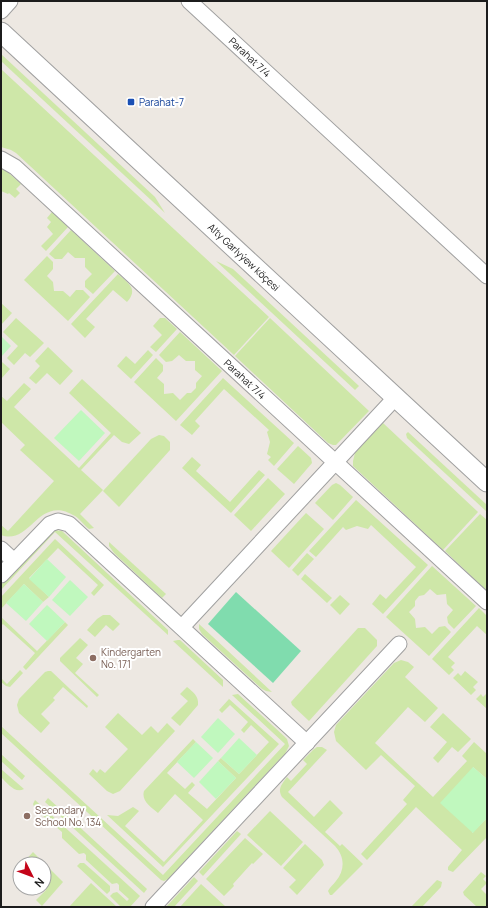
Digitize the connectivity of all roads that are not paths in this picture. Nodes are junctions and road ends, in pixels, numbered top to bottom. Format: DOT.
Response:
graph roads {
  1 [pos="10,1"];
  2 [pos="189,1"];
  3 [pos="1,11"];
  4 [pos="1,32"];
  5 [pos="1,158"];
  6 [pos="487,276"];
  7 [pos="395,398"];
  8 [pos="335,462"];
  9 [pos="487,482"];
  10 [pos="1,549"];
  11 [pos="14,561"];
  12 [pos="1,575"];
  13 [pos="487,602"];
  14 [pos="182,627"];
  15 [pos="398,644"];
  16 [pos="306,743"];
  17 [pos="153,907"];
  1 -- 3 [label="street"];
  2 -- 6 [label="street, Parahat 7/4"];
  4 -- 7 [label="street, Alty Garlyýew köçesi"];
  5 -- 8 [label="street, Parahat 7/4"];
  7 -- 8 [label="street"];
  7 -- 9 [label="street, Alty Garlyýew köçesi"];
  8 -- 13 [label="street, Parahat 7/4"];
  8 -- 14 [label="street"];
  10 -- 11 [label="street"];
  11 -- 12 [label="street"];
  11 -- 14 [label="street"];
  14 -- 16 [label="street"];
  15 -- 16 [label="street"];
  16 -- 17 [label="street"];
}
